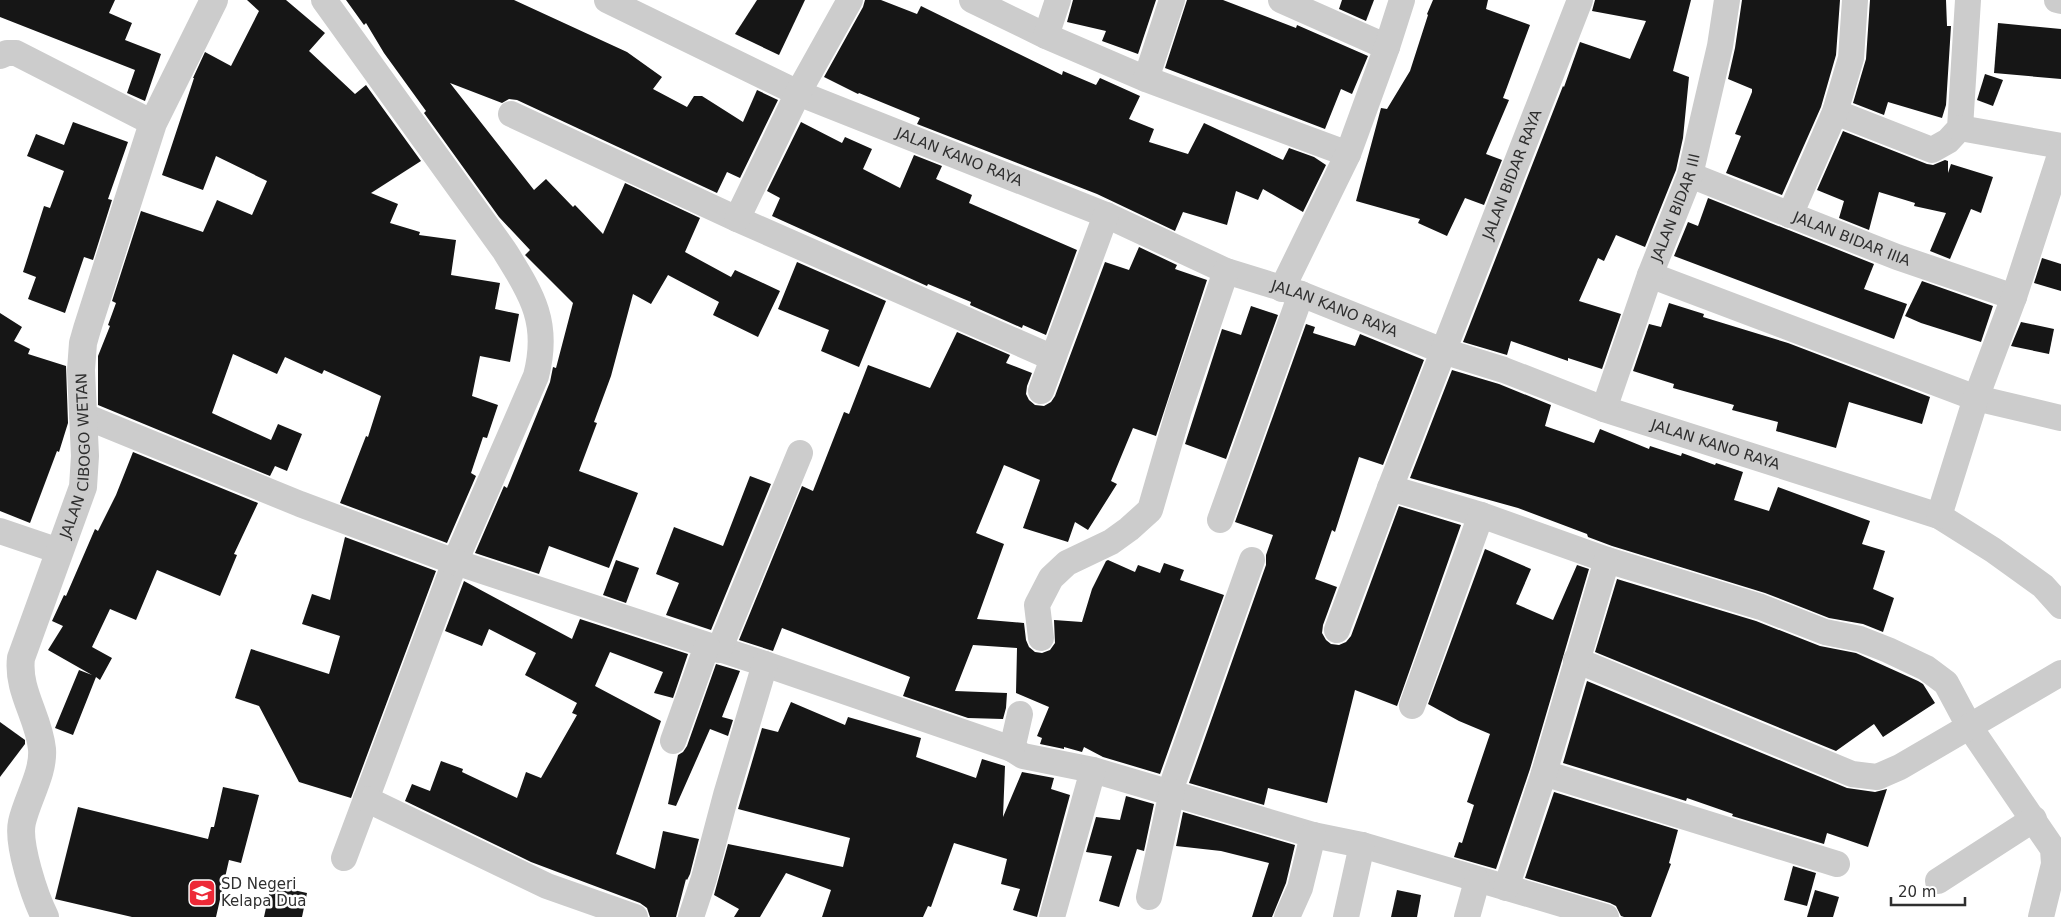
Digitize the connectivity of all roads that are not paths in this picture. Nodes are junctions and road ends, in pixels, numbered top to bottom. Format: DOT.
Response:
graph roads {
  1 [pos="214,0"];
  2 [pos="324,0"];
  3 [pos="606,0"];
  4 [pos="850,0"];
  5 [pos="972,0"];
  6 [pos="1058,0"];
  7 [pos="1172,0"];
  8 [pos="1281,0"];
  9 [pos="1402,0"];
  10 [pos="1580,0"];
  11 [pos="1727,0"];
  12 [pos="1855,0"];
  13 [pos="1968,0"];
  14 [pos="2057,0"];
  15 [pos="2061,0"];
  16 [pos="1046,36"];
  17 [pos="1387,47"];
  18 [pos="0,56"];
  19 [pos="1146,79"];
  20 [pos="798,93"];
  21 [pos="1835,112"];
  22 [pos="511,114"];
  23 [pos="152,123"];
  24 [pos="1960,128"];
  25 [pos="2061,146"];
  26 [pos="2061,152"];
  27 [pos="1348,154"];
  28 [pos="1690,175"];
  29 [pos="1106,215"];
  30 [pos="1790,215"];
  31 [pos="737,219"];
  32 [pos="1226,271"];
  33 [pos="1650,275"];
  34 [pos="1292,291"];
  35 [pos="2014,297"];
  36 [pos="1443,351"];
  37 [pos="1053,358"];
  38 [pos="1040,391"];
  39 [pos="1976,398"];
  40 [pos="1604,409"];
  41 [pos="82,415"];
  42 [pos="2061,418"];
  43 [pos="800,453"];
  44 [pos="1390,488"];
  45 [pos="1481,515"];
  46 [pos="1939,516"];
  47 [pos="1220,520"];
  48 [pos="0,531"];
  49 [pos="59,551"];
  50 [pos="1252,560"];
  51 [pos="1607,560"];
  52 [pos="455,562"];
  53 [pos="2061,606"];
  54 [pos="1337,630"];
  55 [pos="1041,638"];
  56 [pos="713,648"];
  57 [pos="1576,660"];
  58 [pos="765,664"];
  59 [pos="2061,673"];
  60 [pos="1412,706"];
  61 [pos="1020,714"];
  62 [pos="1969,726"];
  63 [pos="672,741"];
  64 [pos="1012,749"];
  65 [pos="1093,770"];
  66 [pos="1544,773"];
  67 [pos="1171,792"];
  68 [pos="366,799"];
  69 [pos="2034,819"];
  70 [pos="1313,835"];
  71 [pos="1362,845"];
  72 [pos="344,858"];
  73 [pos="1837,864"];
  74 [pos="1477,881"];
  75 [pos="1938,881"];
  76 [pos="1506,888"];
  77 [pos="1149,897"];
  78 [pos="45,917"];
  79 [pos="636,917"];
  80 [pos="691,917"];
  81 [pos="1052,917"];
  82 [pos="1287,917"];
  83 [pos="1346,917"];
  84 [pos="1467,917"];
  85 [pos="1606,917"];
  86 [pos="2041,917"];
  1 -- 23 [label="street, JALAN CIBOGO WETAN"];
  2 -- 52 [label="street"];
  3 -- 20 [label="street, JALAN KANO RAYA"];
  4 -- 20 [label="street"];
  5 -- 16 [label="street"];
  6 -- 16 [label="street"];
  7 -- 19 [label="street"];
  8 -- 17 [label="street"];
  9 -- 17 [label="street"];
  10 -- 36 [label="street, JALAN BIDAR RAYA"];
  11 -- 28 [label="street, JALAN BIDAR III"];
  12 -- 21 [label="street"];
  13 -- 24 [label="street"];
  14 -- 15 [label="street"];
  16 -- 19 [label="street"];
  17 -- 27 [label="street"];
  18 -- 23 [label="street"];
  19 -- 27 [label="street"];
  20 -- 29 [label="street, JALAN KANO RAYA"];
  20 -- 31 [label="street"];
  21 -- 24 [label="street"];
  21 -- 30 [label="street"];
  22 -- 31 [label="street"];
  23 -- 41 [label="street, JALAN CIBOGO WETAN"];
  24 -- 25 [label="street"];
  26 -- 35 [label="street"];
  27 -- 34 [label="street"];
  28 -- 30 [label="street, JALAN BIDAR IIIA"];
  28 -- 33 [label="street, JALAN BIDAR III"];
  29 -- 32 [label="street, JALAN KANO RAYA"];
  29 -- 37 [label="street"];
  30 -- 35 [label="street, JALAN BIDAR IIIA"];
  31 -- 37 [label="street"];
  32 -- 34 [label="street, JALAN KANO RAYA"];
  32 -- 55 [label="street"];
  33 -- 39 [label="street"];
  33 -- 40 [label="street, JALAN BIDAR III"];
  34 -- 36 [label="street, JALAN KANO RAYA"];
  34 -- 47 [label="street"];
  35 -- 39 [label="street"];
  36 -- 40 [label="street, JALAN KANO RAYA"];
  36 -- 44 [label="street, JALAN BIDAR RAYA"];
  37 -- 38 [label="street"];
  39 -- 42 [label="street"];
  39 -- 46 [label="street"];
  40 -- 46 [label="street, JALAN KANO RAYA"];
  41 -- 49 [label="street, JALAN CIBOGO WETAN"];
  41 -- 52 [label="street"];
  43 -- 56 [label="street"];
  44 -- 45 [label="street"];
  44 -- 54 [label="street, JALAN BIDAR RAYA"];
  45 -- 51 [label="street"];
  45 -- 60 [label="street"];
  46 -- 53 [label="street, JALAN KANO RAYA"];
  48 -- 49 [label="street"];
  49 -- 78 [label="street, JALAN CIBOGO WETAN"];
  50 -- 67 [label="street"];
  51 -- 57 [label="street"];
  51 -- 62 [label="street"];
  52 -- 56 [label="street"];
  52 -- 68 [label="street"];
  56 -- 58 [label="street"];
  56 -- 63 [label="street"];
  57 -- 62 [label="street"];
  57 -- 66 [label="street"];
  58 -- 64 [label="street"];
  58 -- 80 [label="street"];
  59 -- 62 [label="street"];
  61 -- 64 [label="street"];
  62 -- 69 [label="street"];
  64 -- 65 [label="street"];
  65 -- 67 [label="street"];
  65 -- 81 [label="street"];
  66 -- 73 [label="street"];
  66 -- 76 [label="street"];
  67 -- 70 [label="street"];
  67 -- 77 [label="street"];
  68 -- 72 [label="street"];
  68 -- 79 [label="street"];
  69 -- 75 [label="street"];
  69 -- 86 [label="street"];
  70 -- 71 [label="street"];
  70 -- 82 [label="street"];
  71 -- 74 [label="street"];
  71 -- 83 [label="street"];
  74 -- 76 [label="street"];
  74 -- 84 [label="street"];
  76 -- 85 [label="street"];
}
